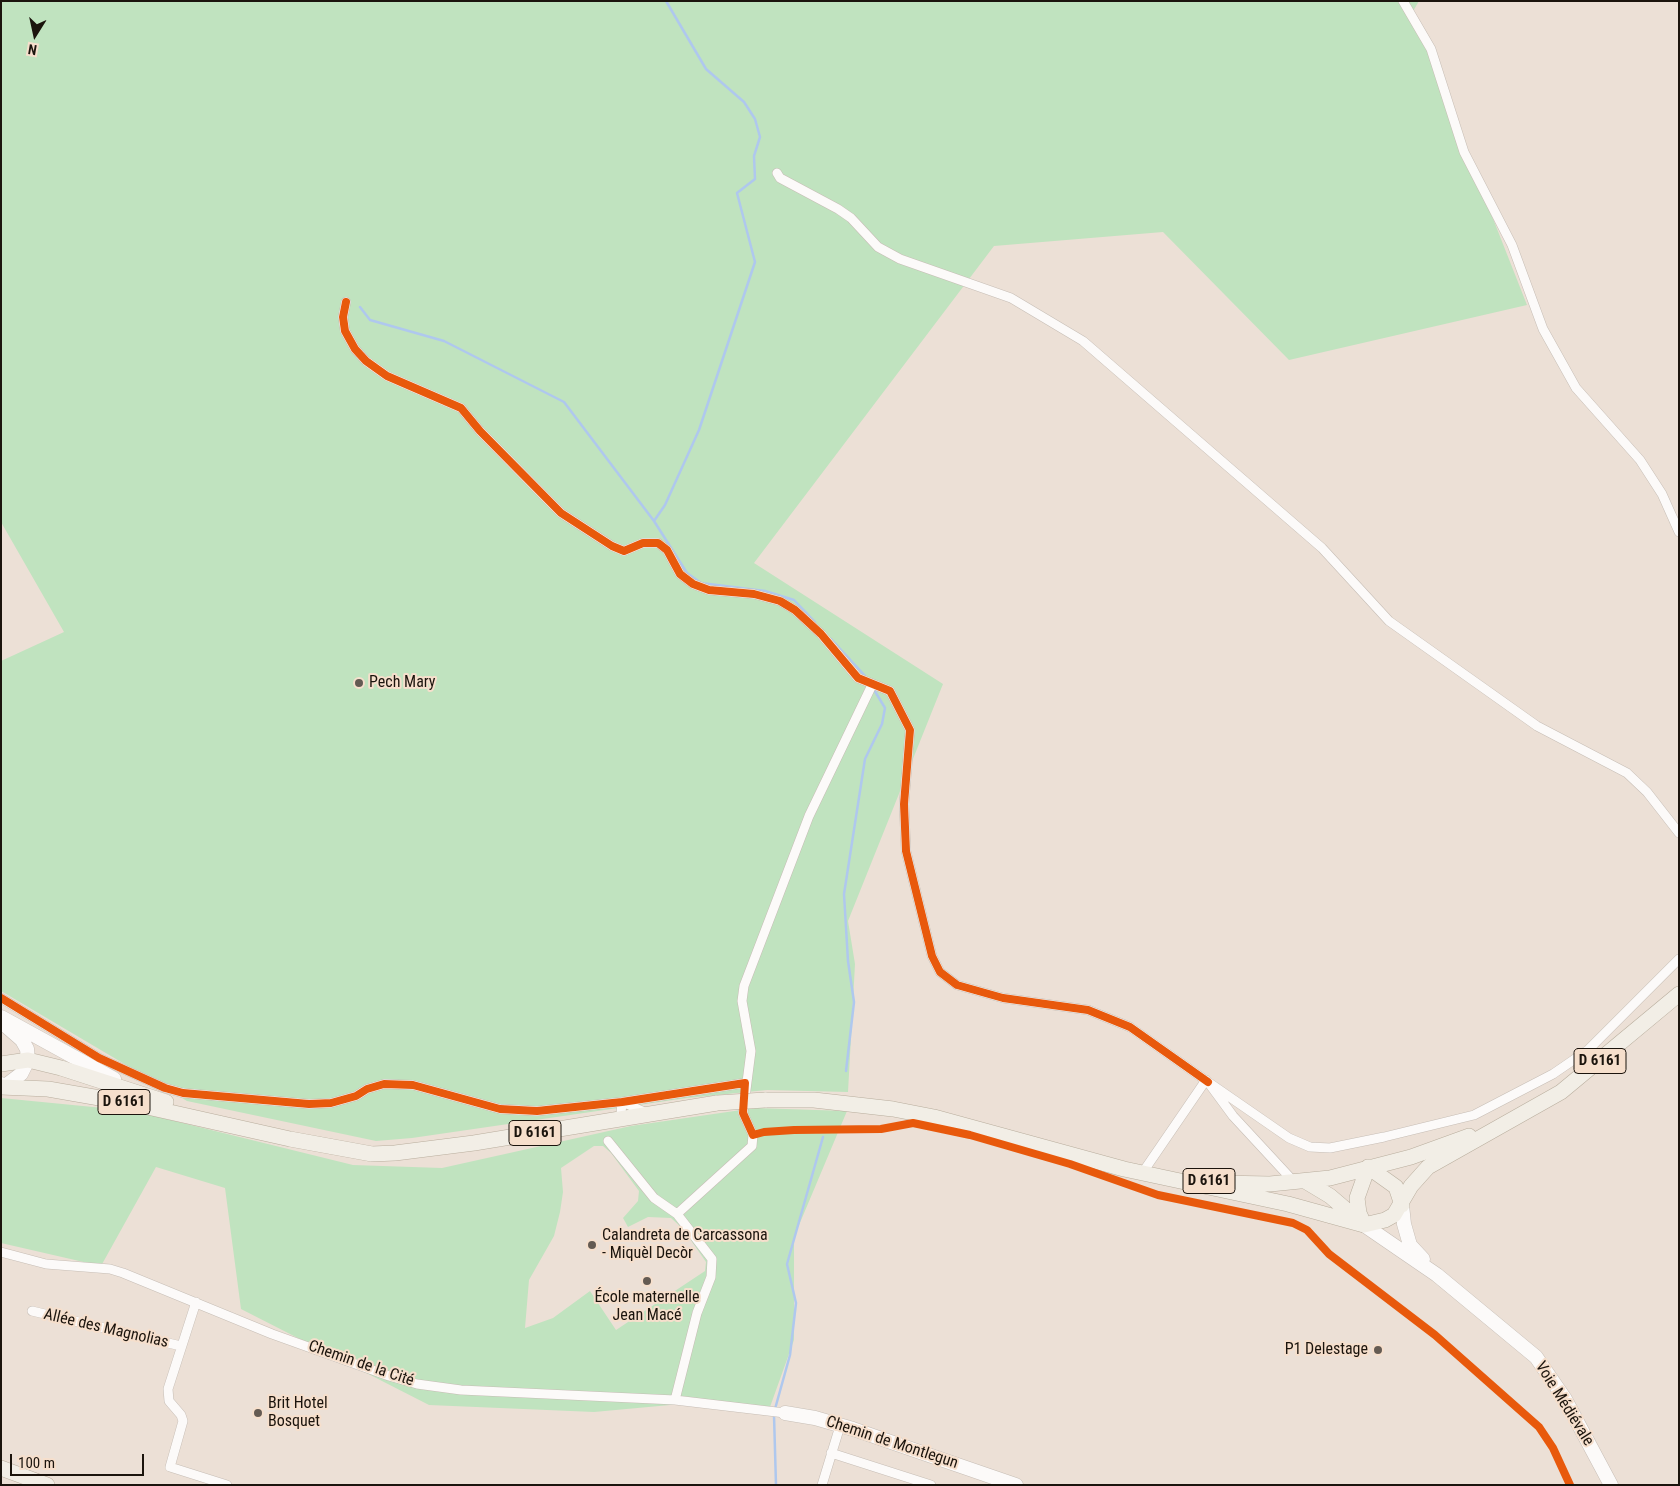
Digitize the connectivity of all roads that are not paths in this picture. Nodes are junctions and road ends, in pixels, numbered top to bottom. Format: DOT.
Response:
graph roads {
  1 [pos="1403,1"];
  2 [pos="777,173"];
  3 [pos="346,302"];
  4 [pos="1679,532"];
  5 [pos="872,685"];
  6 [pos="1679,833"];
  7 [pos="1679,960"];
  8 [pos="1679,994"];
  9 [pos="1,998"];
  10 [pos="1,1017"];
  11 [pos="1,1023"];
  12 [pos="28,1060"];
  13 [pos="1,1064"];
  14 [pos="1207,1081"];
  15 [pos="745,1083"];
  16 [pos="3,1086"];
  17 [pos="622,1102"];
  18 [pos="170,1103"];
  19 [pos="649,1114"];
  20 [pos="1515,1118"];
  21 [pos="615,1120"];
  22 [pos="241,1127"];
  23 [pos="608,1142"];
  24 [pos="1368,1167"];
  25 [pos="1124,1169"];
  26 [pos="1143,1172"];
  27 [pos="1300,1182"];
  28 [pos="1402,1205"];
  29 [pos="677,1214"];
  30 [pos="1364,1225"];
  31 [pos="1,1252"];
  32 [pos="1437,1275"];
  33 [pos="196,1302"];
  34 [pos="32,1311"];
  35 [pos="180,1346"];
  36 [pos="675,1400"];
  37 [pos="766,1410"];
  38 [pos="785,1413"];
  39 [pos="840,1426"];
  40 [pos="831,1453"];
  41 [pos="1,1468"];
  42 [pos="1,1474"];
  43 [pos="40,1485"];
  44 [pos="47,1485"];
  45 [pos="227,1485"];
  46 [pos="822,1485"];
  47 [pos="931,1485"];
  48 [pos="1016,1485"];
  49 [pos="1611,1485"];
  1 -- 4 [label="street"];
  2 -- 6 [label="street"];
  3 -- 5 [label="street"];
  5 -- 14 [label="street"];
  5 -- 15 [label="street"];
  7 -- 14 [label="street"];
  8 -- 20 [label="main road, D 6161"];
  9 -- 17 [label="street"];
  10 -- 18 [label="street"];
  11 -- 12 [label="street"];
  12 -- 13 [label="main road, D 6161"];
  12 -- 16 [label="street"];
  12 -- 18 [label="main road, D 6161"];
  14 -- 26 [label="street"];
  14 -- 27 [label="street"];
  15 -- 17 [label="street"];
  15 -- 29 [label="street"];
  16 -- 22 [label="main road, D 6161"];
  17 -- 19 [label="street"];
  17 -- 21 [label="street"];
  18 -- 22 [label="main road, D 6161"];
  19 -- 21 [label="main road, D 6161"];
  19 -- 25 [label="main road, D 6161, bridge"];
  20 -- 24 [label="main road, D 6161"];
  20 -- 28 [label="main road"];
  21 -- 22 [label="main road, D 6161"];
  23 -- 29 [label="street"];
  24 -- 27 [label="main road, D 6161"];
  24 -- 28 [label="main road"];
  24 -- 30 [label="main road"];
  25 -- 26 [label="main road, D 6161"];
  25 -- 30 [label="main road"];
  26 -- 27 [label="main road, D 6161"];
  27 -- 30 [label="main road"];
  28 -- 30 [label="main road"];
  28 -- 32 [label="street"];
  29 -- 36 [label="street"];
  30 -- 32 [label="street"];
  31 -- 33 [label="street, Chemin de la Cité"];
  32 -- 49 [label="street, Voie Médiévale"];
  33 -- 35 [label="street"];
  33 -- 36 [label="street, Chemin de la Cité"];
  34 -- 35 [label="street, Allée des Magnolias"];
  35 -- 45 [label="street"];
  36 -- 37 [label="street, Chemin de la Cité"];
  37 -- 38 [label="street, Chemin de Montlegun"];
  38 -- 39 [label="street, Chemin de Montlegun"];
  39 -- 40 [label="street"];
  39 -- 48 [label="street, Chemin de Montlegun"];
  40 -- 46 [label="street"];
  40 -- 47 [label="street"];
  41 -- 44 [label="main road"];
  42 -- 43 [label="street"];
}
